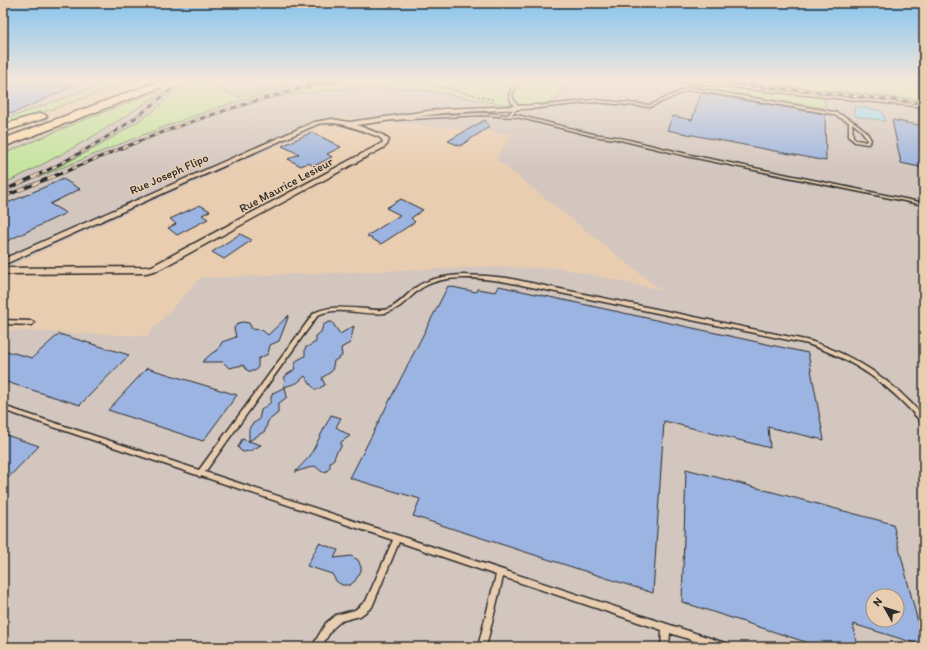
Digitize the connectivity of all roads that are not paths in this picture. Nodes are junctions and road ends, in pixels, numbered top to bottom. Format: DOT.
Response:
graph roads {
  1 [pos="70,110"];
  2 [pos="91,110"];
  3 [pos="99,110"];
  4 [pos="455,110"];
  5 [pos="513,110"];
  6 [pos="822,110"];
  7 [pos="53,112"];
  8 [pos="509,115"];
  9 [pos="379,119"];
  10 [pos="850,122"];
  11 [pos="348,124"];
  12 [pos="3,129"];
  13 [pos="3,135"];
  14 [pos="3,143"];
  15 [pos="3,150"];
  16 [pos="924,204"];
  17 [pos="3,262"];
  18 [pos="3,271"];
  19 [pos="3,322"];
  20 [pos="32,323"];
  21 [pos="3,408"];
  22 [pos="924,421"];
  23 [pos="200,474"];
  24 [pos="397,539"];
  25 [pos="500,573"];
  26 [pos="666,628"];
  27 [pos="316,647"];
  28 [pos="482,647"];
  29 [pos="665,647"];
  30 [pos="725,647"];
  1 -- 13 [label="highway"];
  2 -- 14 [label="highway"];
  3 -- 15 [label="highway"];
  4 -- 9 [label="street"];
  5 -- 8 [label="lane"];
  6 -- 10 [label="lane"];
  7 -- 12 [label="highway"];
  8 -- 9 [label="lane"];
  8 -- 16 [label="lane"];
  9 -- 11 [label="street"];
  10 -- 10 [label="lane"];
  11 -- 17 [label="street, Rue Joseph Flipo"];
  11 -- 18 [label="street, Rue Maurice Lesieur"];
  19 -- 20 [label="lane"];
  21 -- 23 [label="lane"];
  22 -- 23 [label="lane"];
  23 -- 24 [label="lane"];
  24 -- 25 [label="lane"];
  24 -- 27 [label="lane"];
  25 -- 26 [label="lane"];
  25 -- 28 [label="lane"];
  26 -- 29 [label="lane"];
  26 -- 30 [label="lane"];
}
